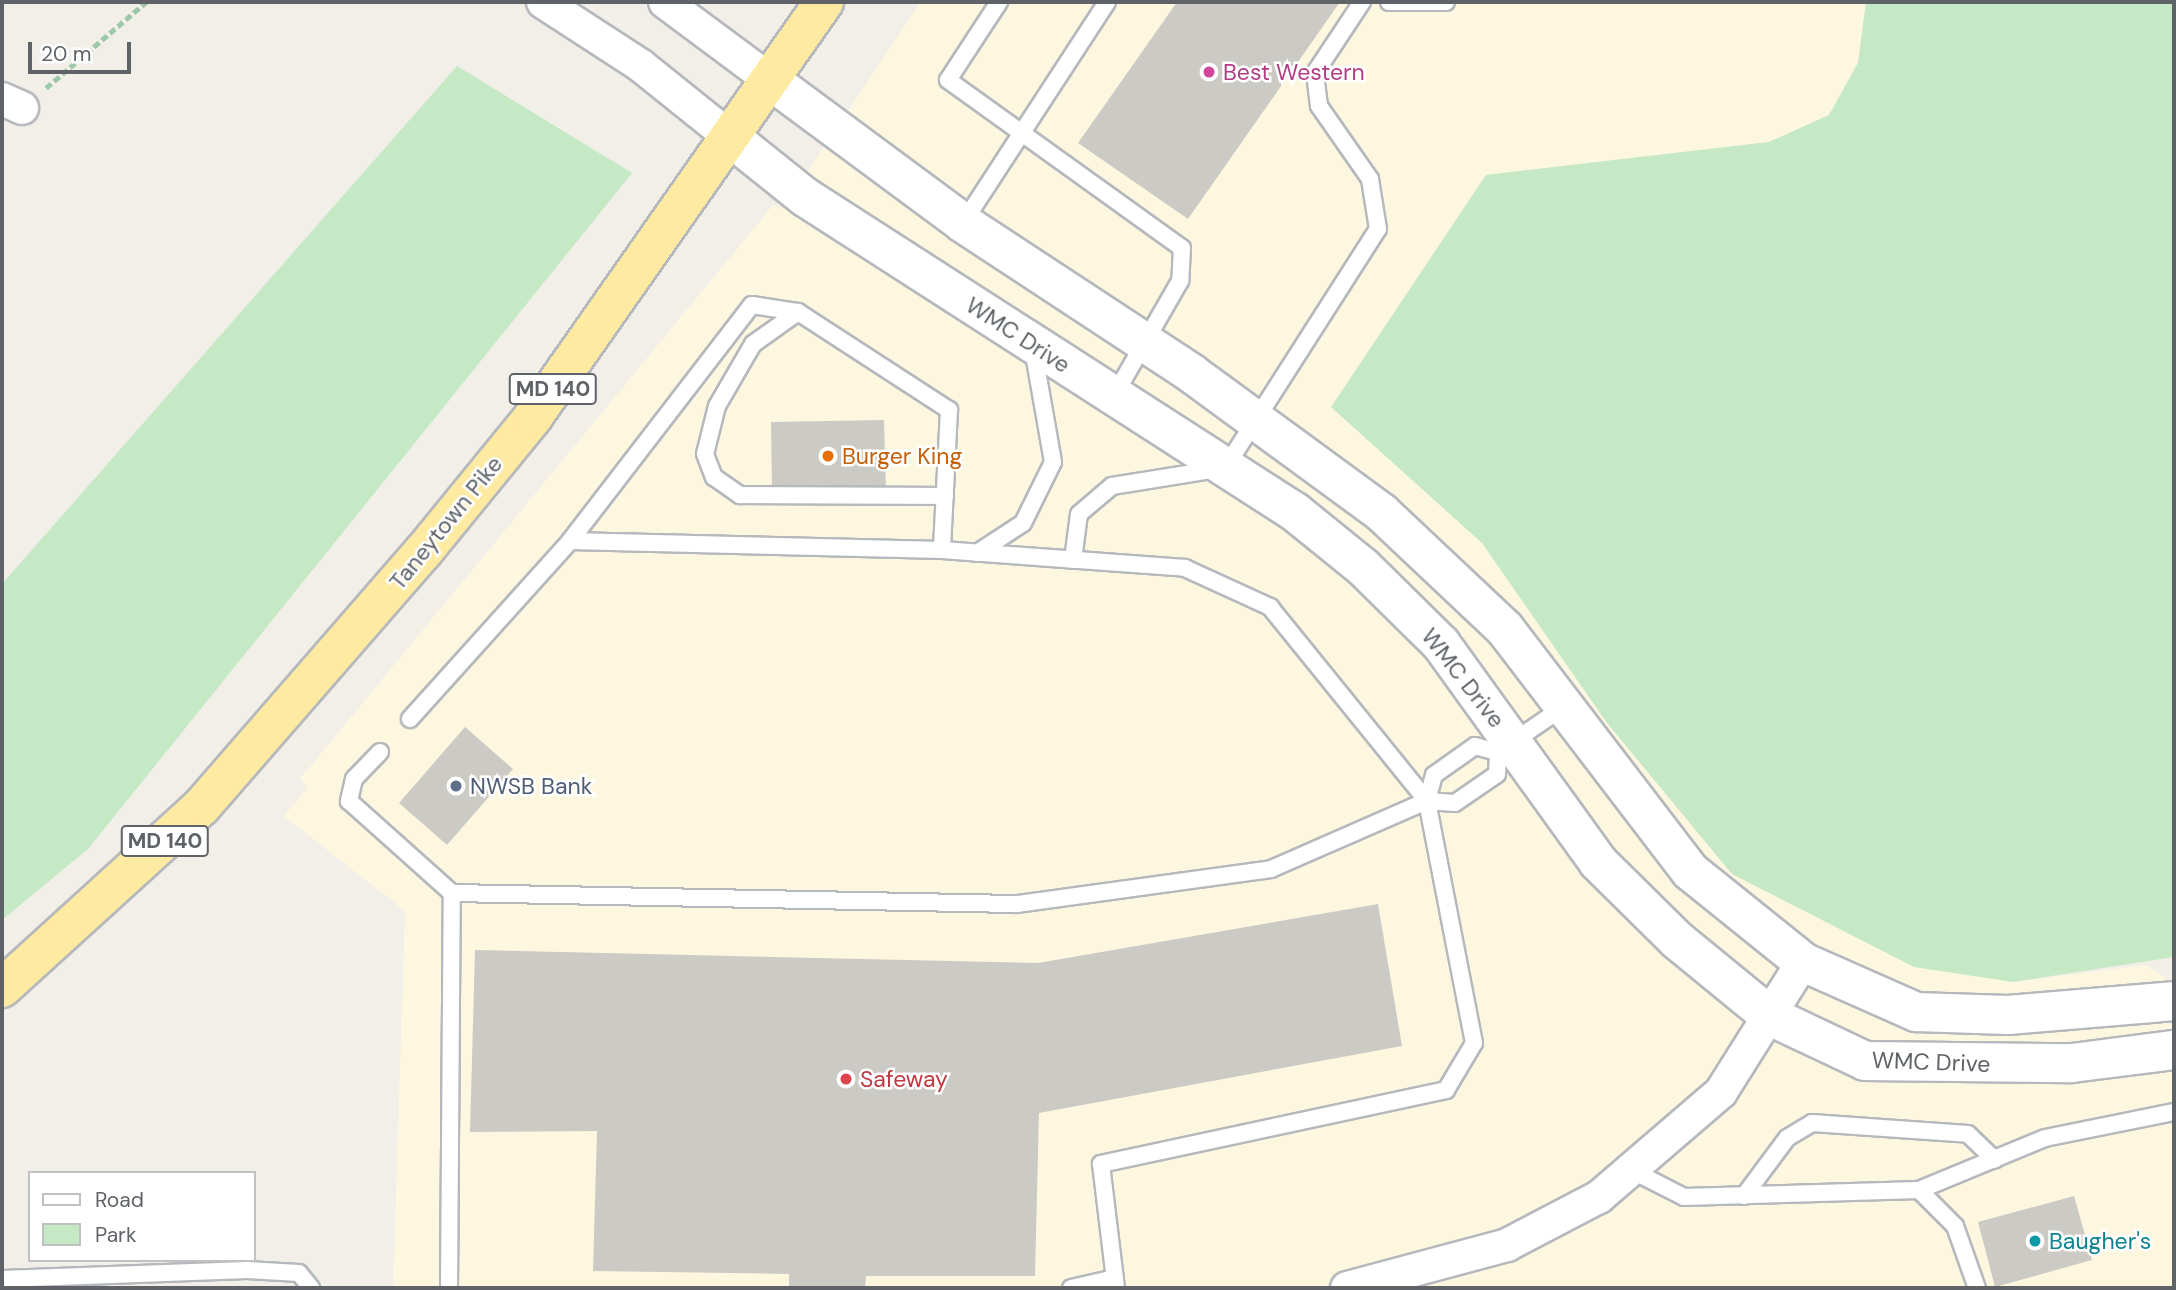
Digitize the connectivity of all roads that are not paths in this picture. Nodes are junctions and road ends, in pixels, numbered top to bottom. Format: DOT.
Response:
graph roads {
  1 [pos="543,2"];
  2 [pos="665,2"];
  3 [pos="824,2"];
  4 [pos="999,2"];
  5 [pos="1107,2"];
  6 [pos="1362,2"];
  7 [pos="1389,2"];
  8 [pos="1446,2"];
  9 [pos="770,80"];
  10 [pos="1020,134"];
  11 [pos="730,137"];
  12 [pos="963,223"];
  13 [pos="798,312"];
  14 [pos="1032,343"];
  15 [pos="1145,343"];
  16 [pos="1112,398"];
  17 [pos="1258,422"];
  18 [pos="1225,468"];
  19 [pos="945,495"];
  20 [pos="570,541"];
  21 [pos="942,550"];
  22 [pos="977,553"];
  23 [pos="1073,559"];
  24 [pos="1562,708"];
  25 [pos="410,719"];
  26 [pos="1505,747"];
  27 [pos="380,752"];
  28 [pos="1427,801"];
  29 [pos="452,893"];
  30 [pos="1803,962"];
  31 [pos="2,988"];
  32 [pos="2174,1001"];
  33 [pos="1770,1016"];
  34 [pos="2174,1049"];
  35 [pos="2174,1112"];
  36 [pos="1994,1160"];
  37 [pos="1633,1171"];
  38 [pos="1919,1190"];
  39 [pos="1744,1196"];
  40 [pos="2,1279"];
  41 [pos="1115,1283"];
  42 [pos="311,1288"];
  43 [pos="449,1288"];
  44 [pos="1072,1288"];
  45 [pos="1348,1288"];
  46 [pos="1978,1288"];
  1 -- 11 [label="street"];
  2 -- 9 [label="street"];
  3 -- 9 [label="highway, Taneytown Pike / MD 140"];
  4 -- 10 [label="lane"];
  5 -- 10 [label="lane"];
  6 -- 17 [label="lane"];
  7 -- 8 [label="lane"];
  9 -- 11 [label="highway, Taneytown Pike / MD 140"];
  9 -- 12 [label="main road"];
  10 -- 12 [label="lane"];
  10 -- 15 [label="lane"];
  11 -- 14 [label="main road, WMC Drive"];
  11 -- 31 [label="highway, Taneytown Pike / MD 140"];
  12 -- 15 [label="main road"];
  13 -- 19 [label="lane"];
  13 -- 19 [label="lane"];
  13 -- 20 [label="lane"];
  14 -- 16 [label="main road, WMC Drive"];
  14 -- 22 [label="lane"];
  15 -- 16 [label="lane"];
  15 -- 17 [label="main road"];
  16 -- 18 [label="main road, WMC Drive"];
  17 -- 18 [label="lane"];
  17 -- 24 [label="main road"];
  18 -- 23 [label="lane"];
  18 -- 26 [label="main road, WMC Drive"];
  19 -- 21 [label="lane"];
  20 -- 21 [label="lane"];
  20 -- 25 [label="lane"];
  21 -- 22 [label="lane"];
  22 -- 23 [label="lane"];
  23 -- 28 [label="lane"];
  24 -- 26 [label="lane"];
  24 -- 30 [label="main road"];
  26 -- 28 [label="lane"];
  26 -- 28 [label="lane"];
  26 -- 33 [label="main road, WMC Drive"];
  27 -- 29 [label="lane"];
  28 -- 29 [label="lane"];
  28 -- 41 [label="lane"];
  29 -- 43 [label="lane"];
  30 -- 32 [label="main road"];
  30 -- 33 [label="street"];
  33 -- 34 [label="main road, WMC Drive"];
  33 -- 37 [label="street"];
  35 -- 36 [label="lane"];
  36 -- 38 [label="lane"];
  36 -- 39 [label="lane"];
  37 -- 39 [label="lane"];
  37 -- 45 [label="street"];
  38 -- 39 [label="lane"];
  38 -- 46 [label="lane"];
  40 -- 42 [label="lane"];
  41 -- 44 [label="lane"];
}
